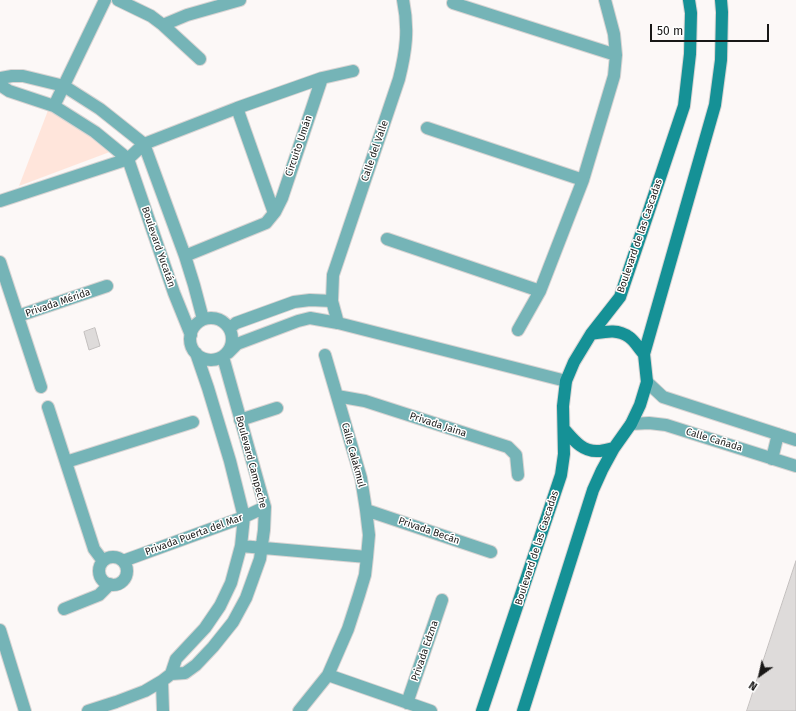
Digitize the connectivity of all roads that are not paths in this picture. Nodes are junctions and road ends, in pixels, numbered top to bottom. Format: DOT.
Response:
graph roads {
  1 [pos="105,0"];
  2 [pos="118,0"];
  3 [pos="240,0"];
  4 [pos="403,0"];
  5 [pos="605,0"];
  6 [pos="689,0"];
  7 [pos="720,0"];
  8 [pos="453,3"];
  9 [pos="163,25"];
  10 [pos="616,55"];
  11 [pos="200,59"];
  12 [pos="352,71"];
  13 [pos="0,78"];
  14 [pos="322,78"];
  15 [pos="0,86"];
  16 [pos="64,86"];
  17 [pos="54,106"];
  18 [pos="237,108"];
  19 [pos="427,128"];
  20 [pos="144,144"];
  21 [pos="128,159"];
  22 [pos="583,180"];
  23 [pos="0,202"];
  24 [pos="274,213"];
  25 [pos="386,239"];
  26 [pos="185,256"];
  27 [pos="0,262"];
  28 [pos="107,286"];
  29 [pos="540,291"];
  30 [pos="332,301"];
  31 [pos="18,316"];
  32 [pos="203,319"];
  33 [pos="338,323"];
  34 [pos="230,328"];
  35 [pos="518,330"];
  36 [pos="591,334"];
  37 [pos="190,335"];
  38 [pos="196,353"];
  39 [pos="644,354"];
  40 [pos="325,355"];
  41 [pos="225,356"];
  42 [pos="566,381"];
  43 [pos="646,382"];
  44 [pos="41,387"];
  45 [pos="337,396"];
  46 [pos="48,407"];
  47 [pos="277,408"];
  48 [pos="240,420"];
  49 [pos="193,422"];
  50 [pos="631,424"];
  51 [pos="564,429"];
  52 [pos="778,434"];
  53 [pos="796,440"];
  54 [pos="614,448"];
  55 [pos="772,458"];
  56 [pos="66,462"];
  57 [pos="796,466"];
  58 [pos="518,475"];
  59 [pos="265,507"];
  60 [pos="366,510"];
  61 [pos="244,517"];
  62 [pos="241,546"];
  63 [pos="262,548"];
  64 [pos="491,552"];
  65 [pos="367,557"];
  66 [pos="103,561"];
  67 [pos="123,561"];
  68 [pos="110,584"];
  69 [pos="442,600"];
  70 [pos="64,609"];
  71 [pos="0,631"];
  72 [pos="328,675"];
  73 [pos="166,678"];
  74 [pos="408,703"];
  75 [pos="25,711"];
  76 [pos="88,711"];
  77 [pos="163,711"];
  78 [pos="299,711"];
  79 [pos="431,711"];
  80 [pos="482,711"];
  81 [pos="523,711"];
  1 -- 16 [label="street"];
  2 -- 9 [label="street"];
  3 -- 9 [label="street"];
  4 -- 30 [label="street, Calle del Valle"];
  5 -- 10 [label="street"];
  6 -- 36 [label="main road, Boulevard de las Cascadas"];
  7 -- 39 [label="main road"];
  8 -- 10 [label="street"];
  9 -- 11 [label="street"];
  10 -- 22 [label="street"];
  12 -- 14 [label="street"];
  13 -- 16 [label="street"];
  14 -- 18 [label="street"];
  14 -- 24 [label="street, Circuito Umán"];
  15 -- 17 [label="street"];
  16 -- 17 [label="street"];
  16 -- 20 [label="street"];
  17 -- 21 [label="street"];
  18 -- 20 [label="street"];
  18 -- 24 [label="street"];
  19 -- 22 [label="street"];
  20 -- 21 [label="street"];
  20 -- 26 [label="street, Boulevard Yucatán"];
  21 -- 23 [label="street"];
  21 -- 37 [label="street, Boulevard Yucatán"];
  22 -- 29 [label="street"];
  24 -- 26 [label="street, Circuito Umán"];
  25 -- 29 [label="street"];
  26 -- 32 [label="street, Boulevard Yucatán"];
  27 -- 31 [label="street, Privada Mérida"];
  28 -- 31 [label="street, Privada Mérida"];
  29 -- 35 [label="street"];
  30 -- 33 [label="street, Calle del Valle"];
  30 -- 34 [label="street"];
  31 -- 44 [label="street"];
  32 -- 34 [label="street"];
  32 -- 37 [label="street"];
  33 -- 41 [label="street"];
  33 -- 42 [label="street"];
  34 -- 41 [label="street"];
  36 -- 39 [label="main road"];
  36 -- 42 [label="main road, Boulevard de las Cascadas"];
  37 -- 38 [label="street"];
  38 -- 41 [label="street"];
  38 -- 61 [label="street, Boulevard Campeche"];
  39 -- 43 [label="main road"];
  40 -- 45 [label="street, Calle Calakmul"];
  41 -- 48 [label="street, Boulevard Campeche"];
  42 -- 51 [label="main road, Boulevard de las Cascadas"];
  43 -- 50 [label="main road"];
  43 -- 52 [label="street"];
  45 -- 58 [label="street, Privada Jaina"];
  45 -- 60 [label="street, Calle Calakmul"];
  46 -- 56 [label="street"];
  47 -- 48 [label="street"];
  48 -- 59 [label="street, Boulevard Campeche"];
  49 -- 56 [label="street"];
  50 -- 54 [label="main road"];
  50 -- 55 [label="street, Calle Cañada"];
  51 -- 54 [label="main road"];
  51 -- 80 [label="main road, Boulevard de las Cascadas"];
  52 -- 53 [label="street"];
  52 -- 55 [label="street"];
  54 -- 81 [label="main road"];
  55 -- 57 [label="street, Calle Cañada"];
  56 -- 66 [label="street"];
  59 -- 61 [label="street, Privada Puerta del Mar"];
  59 -- 63 [label="street, Boulevard Campeche"];
  60 -- 64 [label="street, Privada Becán"];
  60 -- 65 [label="street, Calle Calakmul"];
  61 -- 62 [label="street, Boulevard Campeche"];
  61 -- 67 [label="street, Privada Puerta del Mar"];
  62 -- 63 [label="street"];
  62 -- 73 [label="street, Boulevard Campeche"];
  63 -- 65 [label="street"];
  63 -- 73 [label="street, Boulevard Campeche"];
  65 -- 72 [label="street, Calle Calakmul"];
  66 -- 67 [label="street"];
  66 -- 68 [label="street"];
  67 -- 68 [label="street"];
  68 -- 70 [label="street"];
  69 -- 74 [label="street, Privada Edzna"];
  71 -- 75 [label="street"];
  72 -- 74 [label="street"];
  72 -- 78 [label="street, Calle Calakmul"];
  73 -- 76 [label="street, Boulevard Campeche"];
  73 -- 77 [label="street"];
  74 -- 79 [label="street"];
}
